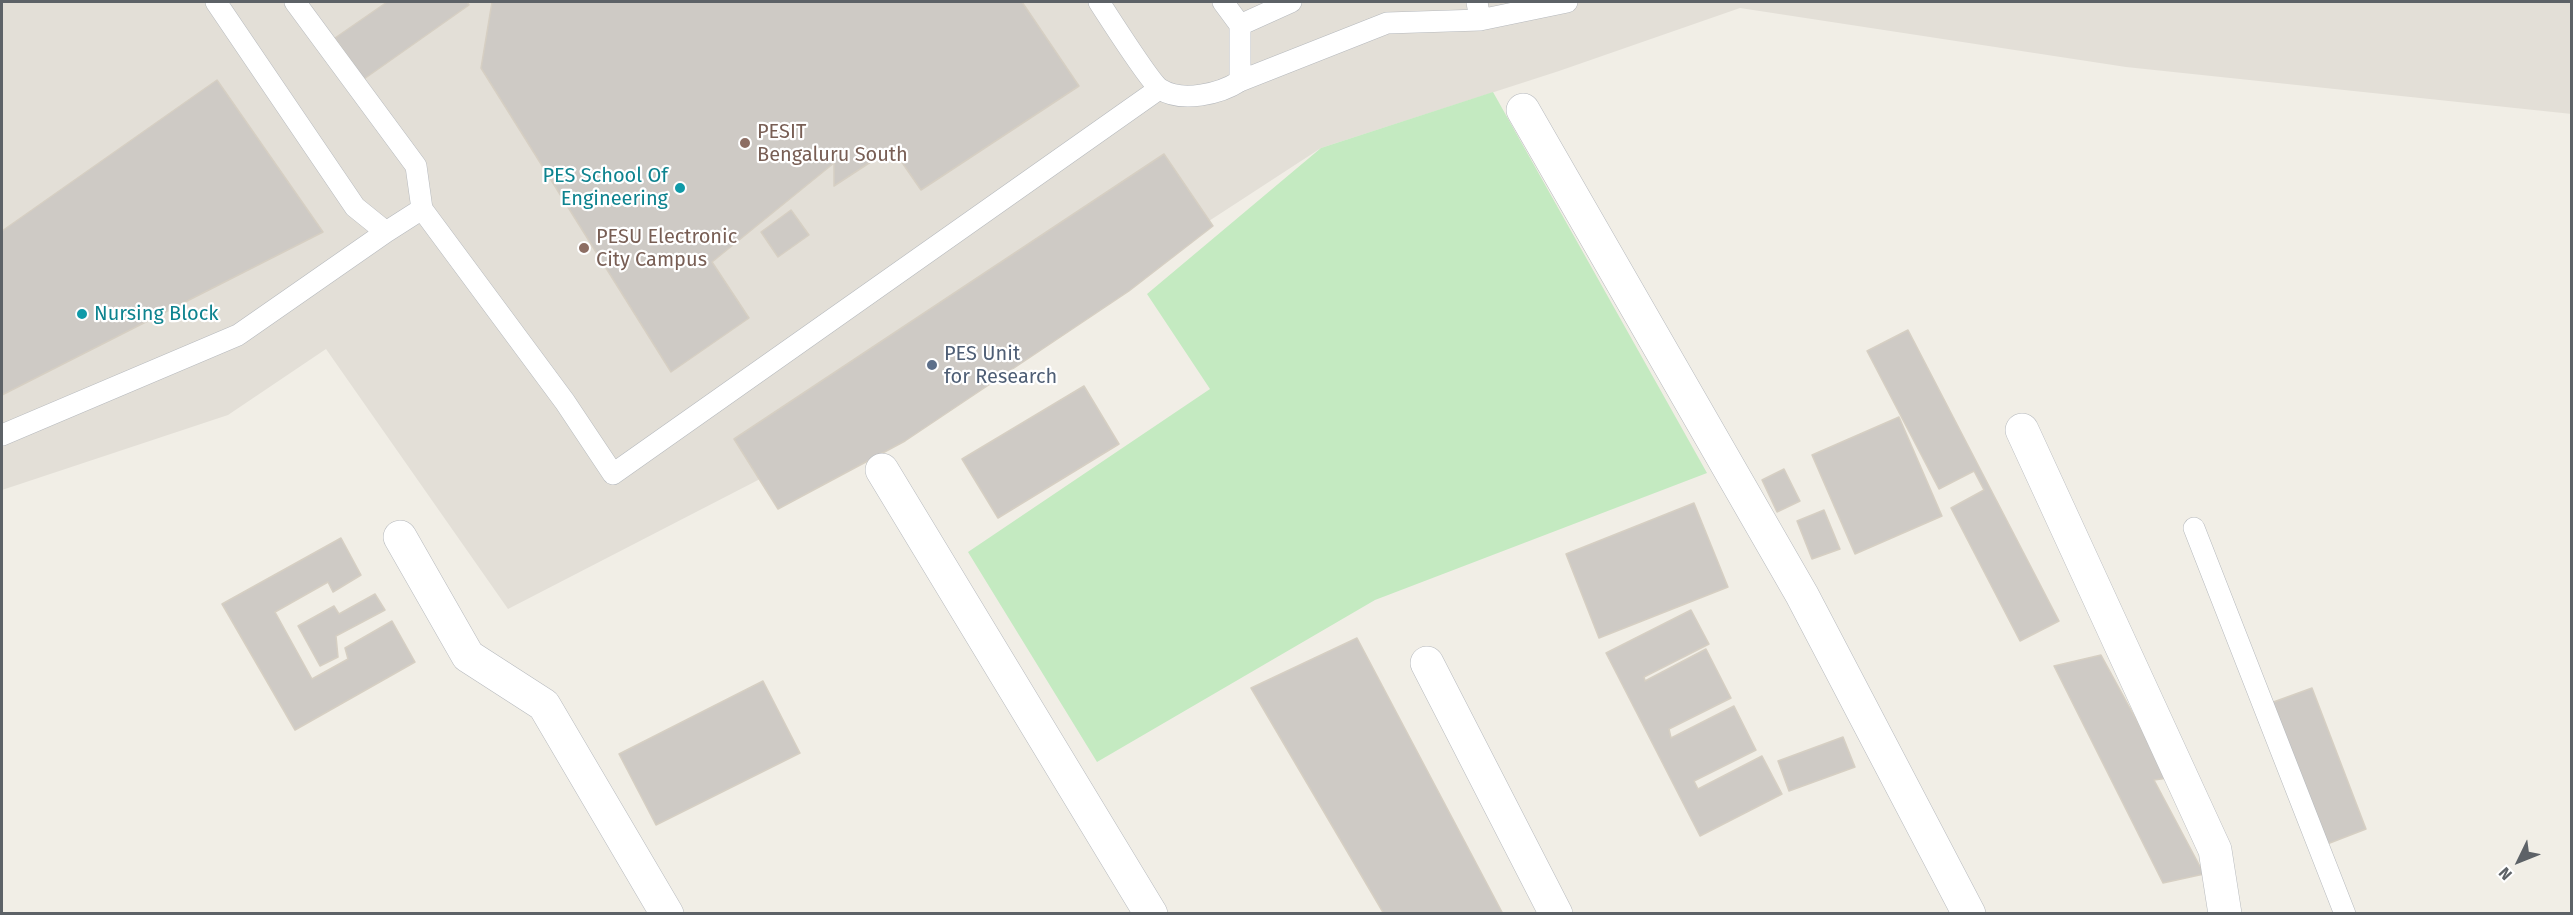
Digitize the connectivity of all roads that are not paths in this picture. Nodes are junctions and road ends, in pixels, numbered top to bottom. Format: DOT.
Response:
graph roads {
  1 [pos="216,2"];
  2 [pos="296,2"];
  3 [pos="1099,2"];
  4 [pos="1223,2"];
  5 [pos="1292,2"];
  6 [pos="1567,2"];
  7 [pos="1479,11"];
  8 [pos="1240,25"];
  9 [pos="1240,81"];
  10 [pos="1159,89"];
  11 [pos="1523,110"];
  12 [pos="422,208"];
  13 [pos="386,232"];
  14 [pos="2022,430"];
  15 [pos="2,435"];
  16 [pos="882,470"];
  17 [pos="2194,528"];
  18 [pos="400,537"];
  19 [pos="1426,663"];
  20 [pos="667,914"];
  21 [pos="1151,914"];
  22 [pos="1556,914"];
  23 [pos="1970,914"];
  24 [pos="2225,914"];
  25 [pos="2345,914"];
  1 -- 13 [label="lane"];
  2 -- 12 [label="lane"];
  3 -- 10 [label="lane"];
  4 -- 8 [label="lane"];
  5 -- 8 [label="lane"];
  6 -- 7 [label="lane"];
  7 -- 9 [label="lane"];
  8 -- 9 [label="lane"];
  9 -- 10 [label="lane"];
  10 -- 12 [label="lane"];
  11 -- 23 [label="street"];
  12 -- 13 [label="lane"];
  13 -- 15 [label="lane"];
  14 -- 24 [label="street"];
  16 -- 21 [label="street"];
  17 -- 25 [label="lane"];
  18 -- 20 [label="street"];
  19 -- 22 [label="street"];
}
